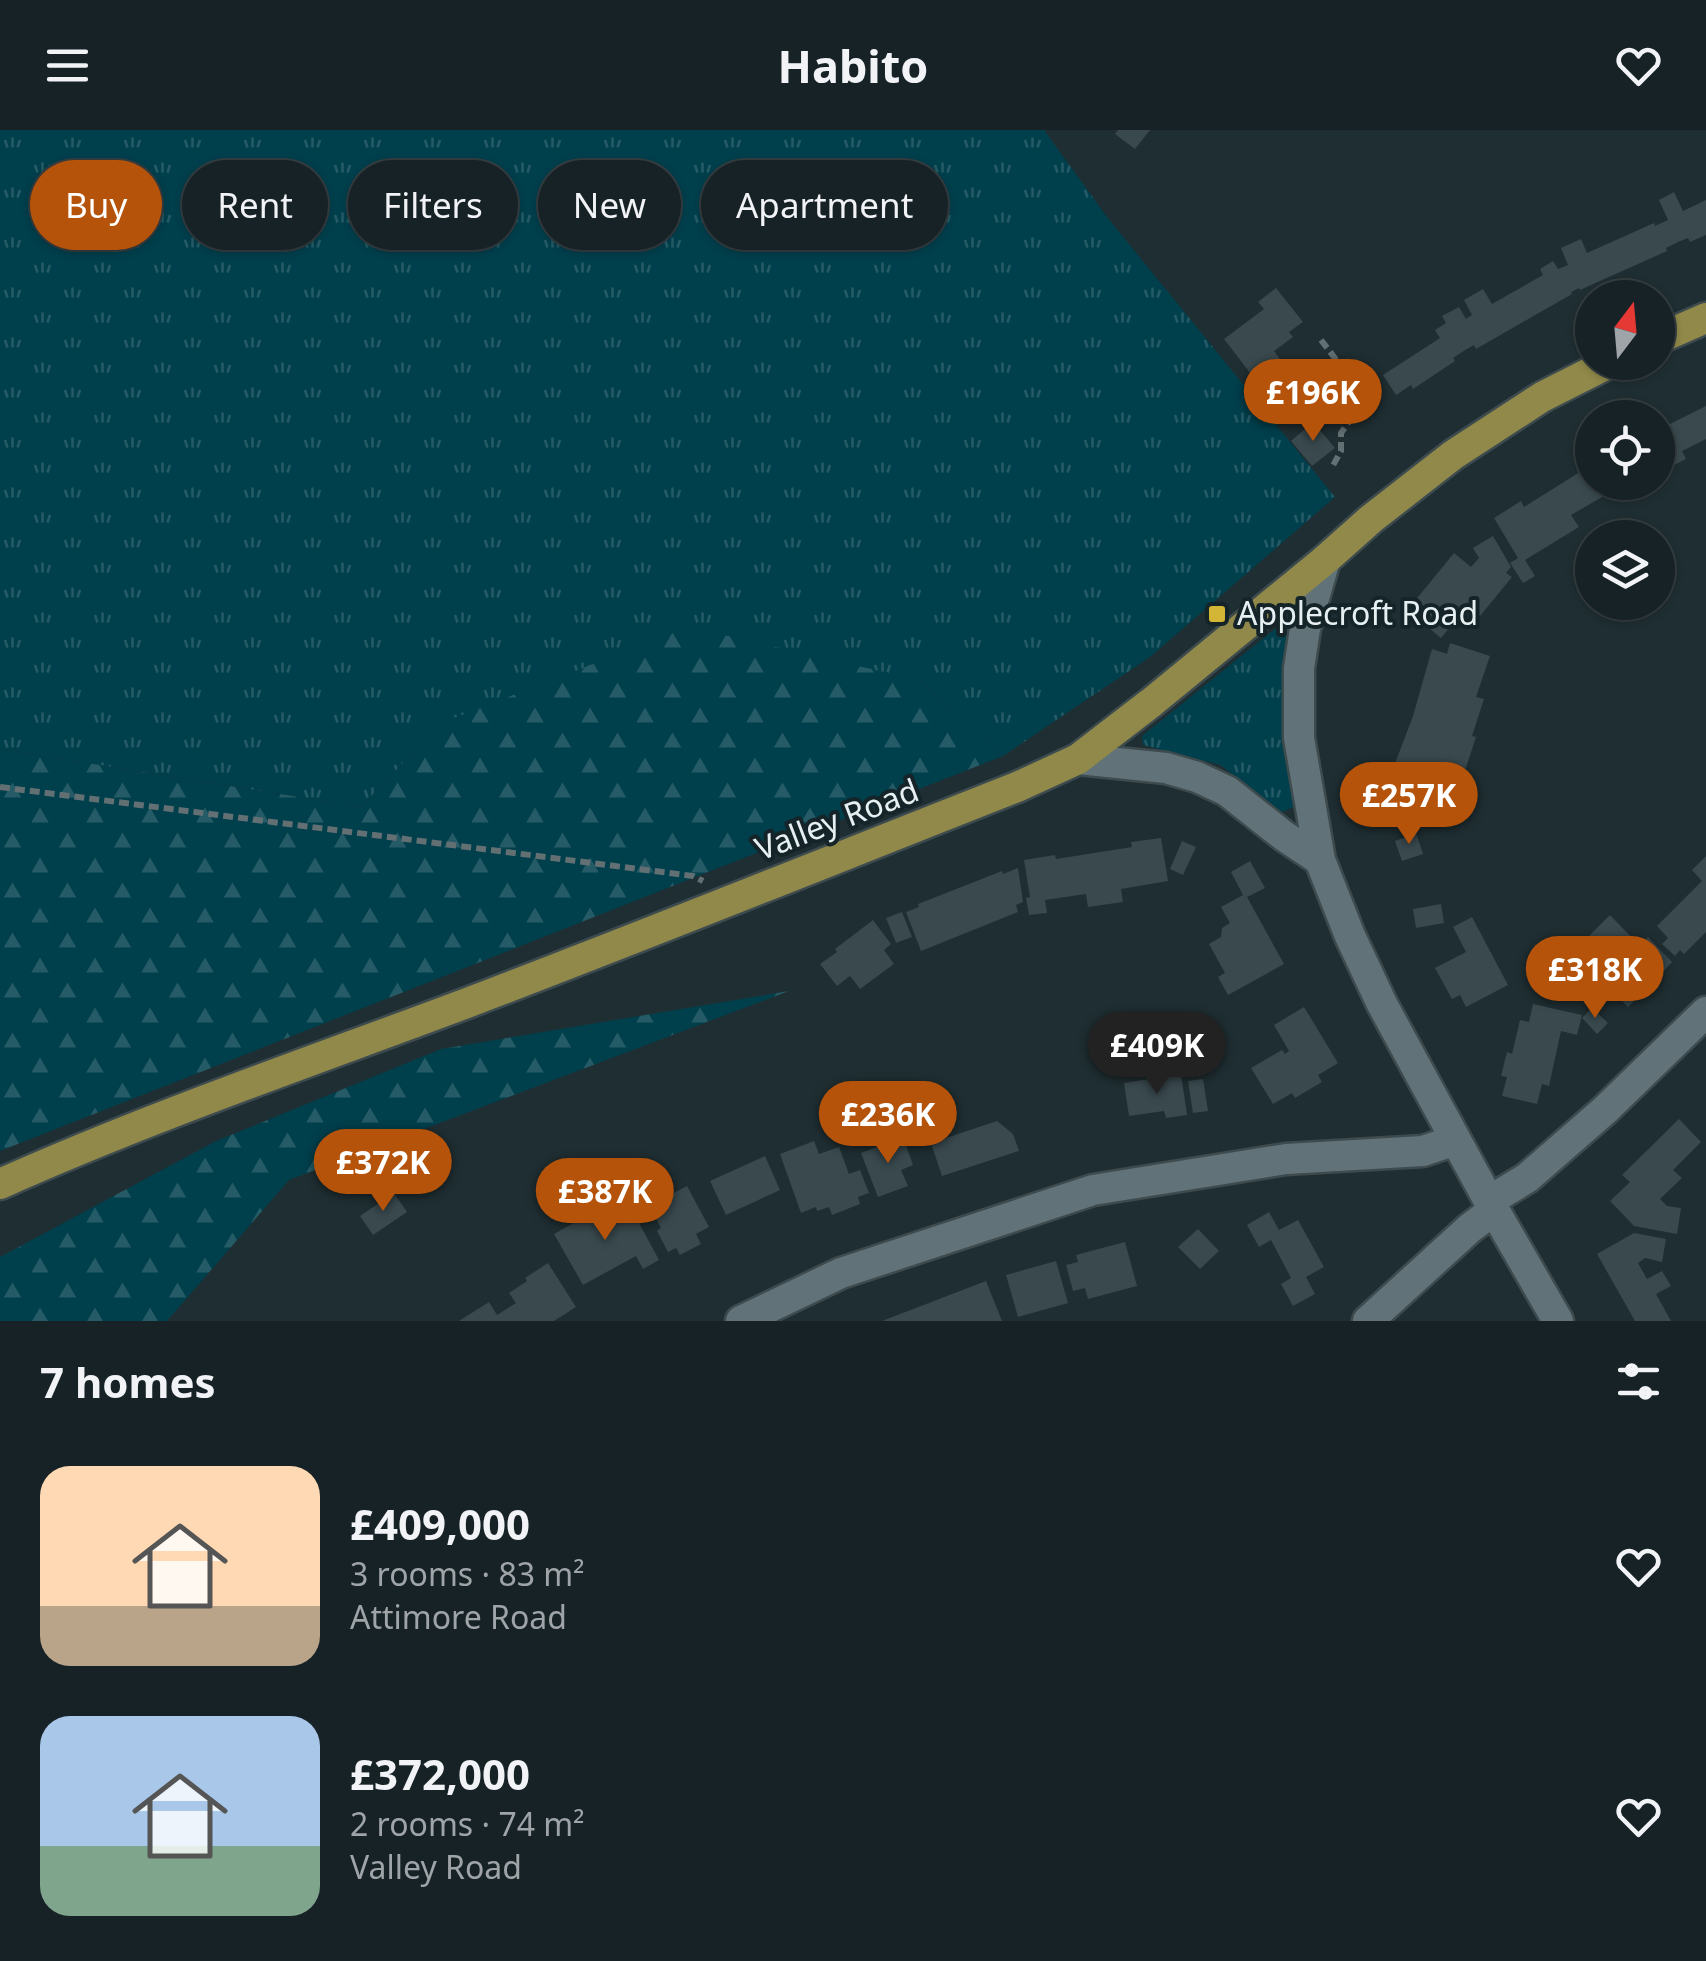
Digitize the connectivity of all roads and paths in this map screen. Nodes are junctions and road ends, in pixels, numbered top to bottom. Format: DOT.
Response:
graph roads {
  1 [pos="1706,318"];
  2 [pos="1675,332"];
  3 [pos="1322,340"];
  4 [pos="1575,380"];
  5 [pos="1331,469"];
  6 [pos="1325,560"];
  7 [pos="1078,759"];
  8 [pos="0,787"];
  9 [pos="1320,860"];
  10 [pos="735,898"];
  11 [pos="1706,1012"];
  12 [pos="1456,1140"];
  13 [pos="0,1184"];
  14 [pos="1492,1206"];
  15 [pos="741,1321"];
  16 [pos="1368,1321"];
  17 [pos="1558,1321"];
  1 -- 2 [label="main road"];
  3 -- 5 [label="path"];
  4 -- 6 [label="main road, Valley Road"];
  6 -- 7 [label="main road, Valley Road"];
  6 -- 9 [label="street"];
  7 -- 9 [label="street"];
  7 -- 10 [label="main road, Valley Road"];
  8 -- 10 [label="path"];
  9 -- 12 [label="street"];
  10 -- 13 [label="main road, Valley Road"];
  11 -- 14 [label="street"];
  12 -- 14 [label="street"];
  12 -- 15 [label="street"];
  14 -- 16 [label="street"];
  14 -- 17 [label="street"];
}
